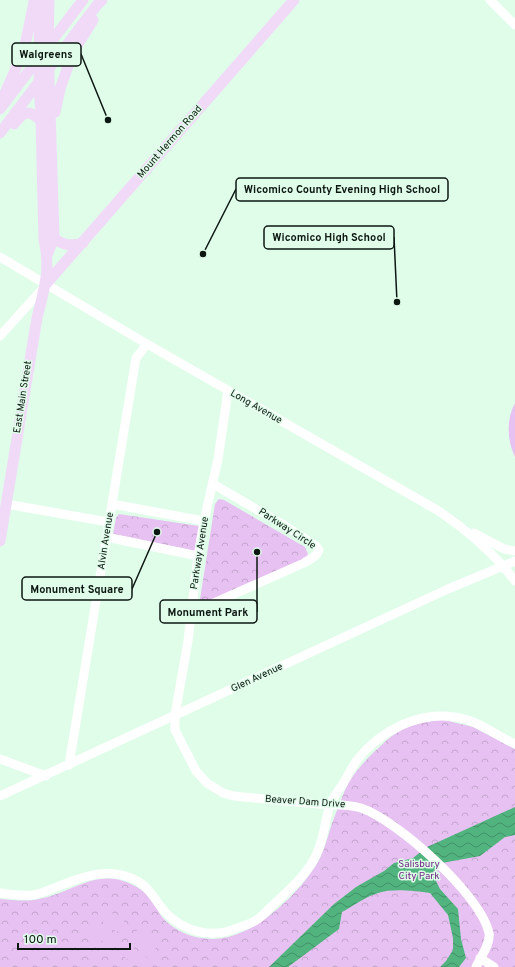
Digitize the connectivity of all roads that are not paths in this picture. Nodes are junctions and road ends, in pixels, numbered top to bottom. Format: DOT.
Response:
graph roads {
  1 [pos="36,0"];
  2 [pos="49,0"];
  3 [pos="83,0"];
  4 [pos="103,0"];
  5 [pos="294,0"];
  6 [pos="490,0"];
  7 [pos="515,25"];
  8 [pos="48,46"];
  9 [pos="40,58"];
  10 [pos="49,67"];
  11 [pos="39,81"];
  12 [pos="0,104"];
  13 [pos="0,109"];
  14 [pos="41,121"];
  15 [pos="52,128"];
  16 [pos="0,132"];
  17 [pos="0,139"];
  18 [pos="54,238"];
  19 [pos="83,243"];
  20 [pos="48,255"];
  21 [pos="0,257"];
  22 [pos="46,284"];
  23 [pos="0,336"];
  24 [pos="147,344"];
  25 [pos="228,391"];
  26 [pos="213,484"];
  27 [pos="6,504"];
  28 [pos="112,504"];
  29 [pos="204,521"];
  30 [pos="108,522"];
  31 [pos="465,529"];
  32 [pos="106,538"];
  33 [pos="0,541"];
  34 [pos="515,552"];
  35 [pos="198,556"];
  36 [pos="515,561"];
  37 [pos="504,566"];
  38 [pos="515,581"];
  39 [pos="191,612"];
  40 [pos="175,715"];
  41 [pos="515,744"];
  42 [pos="0,759"];
  43 [pos="69,765"];
  44 [pos="46,776"];
  45 [pos="0,796"];
  46 [pos="330,805"];
  47 [pos="0,893"];
  48 [pos="480,958"];
  49 [pos="476,967"];
  50 [pos="494,967"];
  1 -- 9 [label="main road, East Main Street"];
  1 -- 12 [label="main road"];
  2 -- 8 [label="main road, East Main Street"];
  3 -- 8 [label="main road"];
  4 -- 10 [label="main road"];
  4 -- 15 [label="main road"];
  5 -- 19 [label="main road, Mount Hermon Road"];
  6 -- 7 [label="street"];
  8 -- 9 [label="main road"];
  8 -- 10 [label="main road, East Main Street"];
  9 -- 11 [label="main road, East Main Street"];
  9 -- 13 [label="main road"];
  10 -- 11 [label="main road"];
  10 -- 15 [label="main road, East Main Street"];
  11 -- 14 [label="main road, East Main Street"];
  11 -- 16 [label="main road"];
  14 -- 17 [label="main road"];
  14 -- 20 [label="main road, East Main Street"];
  15 -- 18 [label="main road, East Main Street"];
  18 -- 19 [label="main road"];
  18 -- 20 [label="main road, East Main Street"];
  19 -- 22 [label="main road, Mount Hermon Road"];
  20 -- 22 [label="main road, East Main Street"];
  21 -- 22 [label="street, Long Avenue"];
  22 -- 23 [label="street"];
  22 -- 24 [label="street, Long Avenue"];
  22 -- 27 [label="main road, East Main Street"];
  24 -- 25 [label="street, Long Avenue"];
  24 -- 28 [label="street, Alvin Avenue"];
  25 -- 26 [label="street, Parkway Avenue"];
  25 -- 31 [label="street, Long Avenue"];
  26 -- 29 [label="street, Parkway Avenue"];
  26 -- 39 [label="street, Parkway Circle"];
  27 -- 30 [label="street"];
  27 -- 33 [label="main road, East Main Street"];
  28 -- 29 [label="street"];
  28 -- 30 [label="street, Alvin Avenue"];
  29 -- 35 [label="street, Parkway Avenue"];
  30 -- 32 [label="street, Alvin Avenue"];
  31 -- 34 [label="street"];
  31 -- 37 [label="street, Long Avenue"];
  32 -- 35 [label="street"];
  32 -- 43 [label="street, Alvin Avenue"];
  35 -- 39 [label="street, Parkway Avenue"];
  36 -- 37 [label="street, Glen Avenue"];
  37 -- 38 [label="street, Long Avenue"];
  37 -- 40 [label="street, Glen Avenue"];
  39 -- 40 [label="street, Parkway Avenue"];
  40 -- 43 [label="street, Glen Avenue"];
  40 -- 46 [label="street, Beaver Dam Drive"];
  41 -- 46 [label="street"];
  42 -- 44 [label="street"];
  43 -- 44 [label="street, Glen Avenue"];
  44 -- 45 [label="street, Glen Avenue"];
  46 -- 47 [label="street"];
  46 -- 48 [label="street, Beaver Dam Drive"];
  48 -- 49 [label="street, Beaver Dam Drive"];
  48 -- 50 [label="street"];
}
